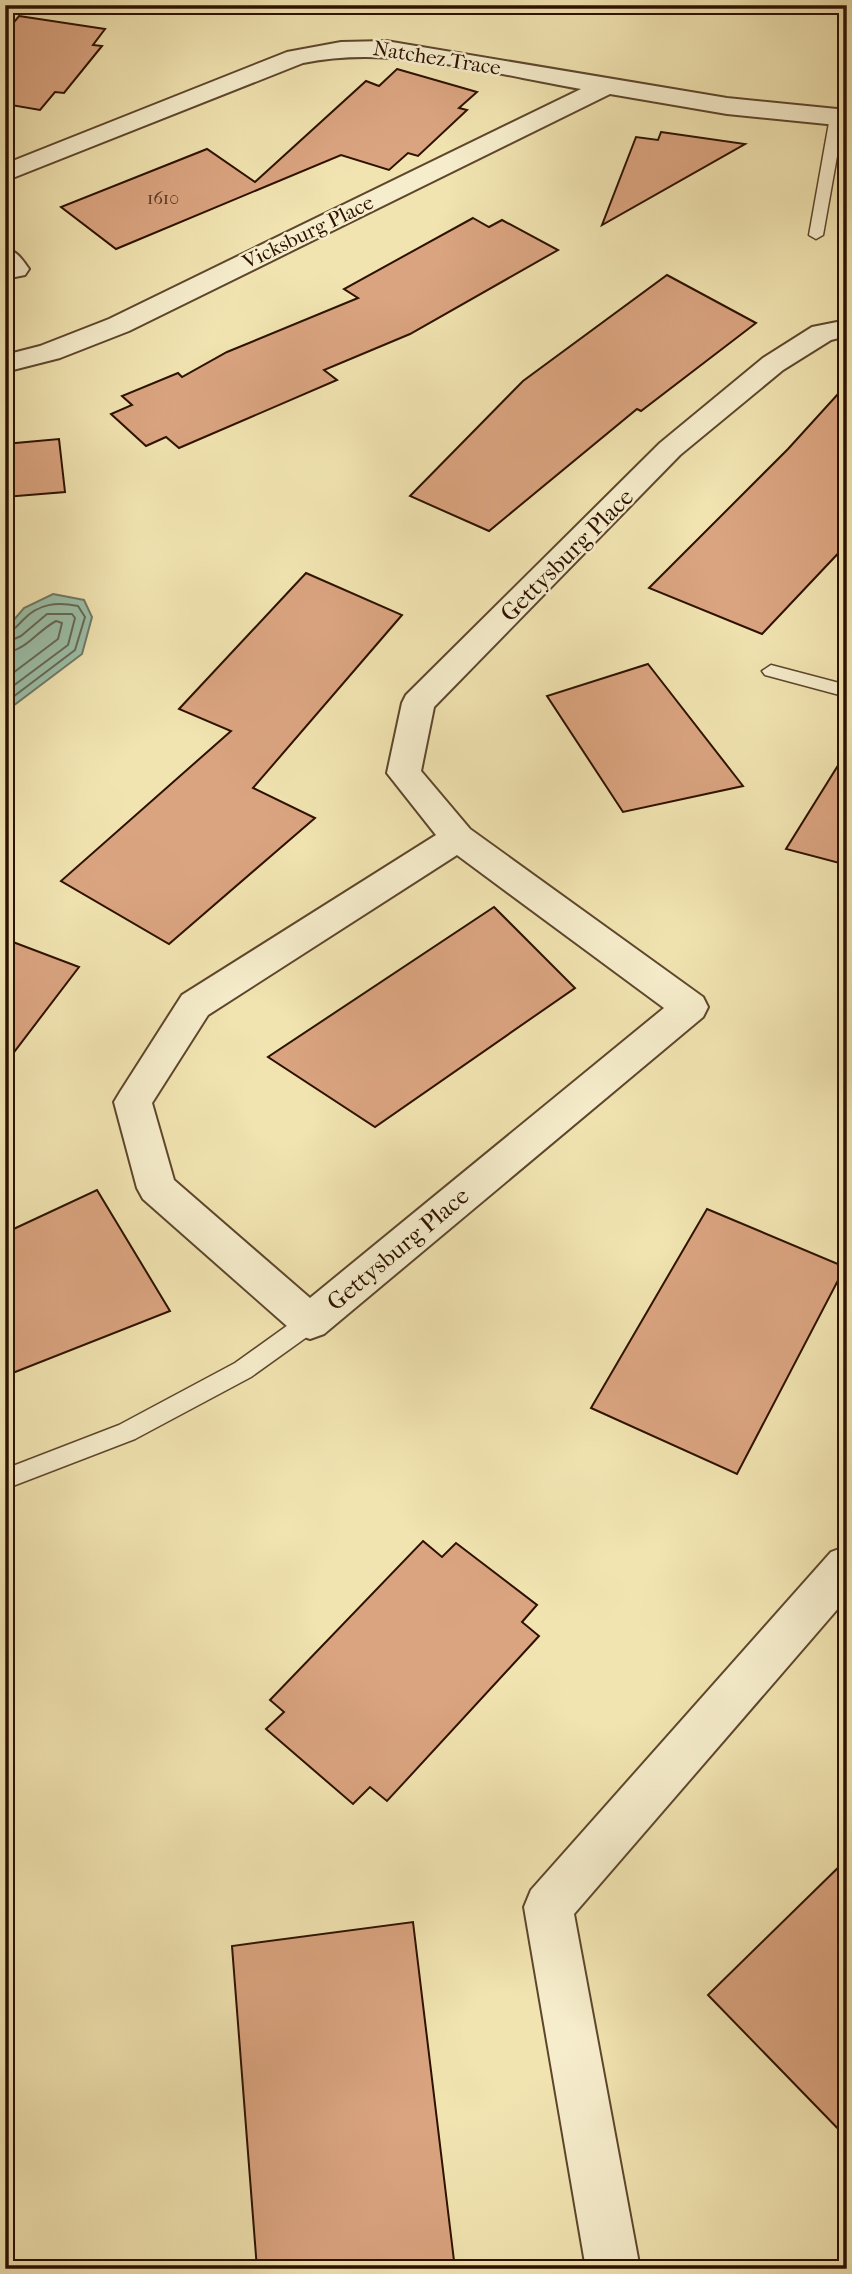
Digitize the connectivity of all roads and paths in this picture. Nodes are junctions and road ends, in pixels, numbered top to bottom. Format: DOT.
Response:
graph roads {
  1 [pos="606,86"];
  2 [pos="842,118"];
  3 [pos="5,173"];
  4 [pos="816,235"];
  5 [pos="847,328"];
  6 [pos="5,364"];
  7 [pos="771,671"];
  8 [pos="847,691"];
  9 [pos="458,838"];
  10 [pos="310,1322"];
  11 [pos="6,1479"];
  12 [pos="847,1566"];
  13 [pos="613,2269"];
  1 -- 2 [label="street, Natchez Trace"];
  1 -- 3 [label="street, Natchez Trace"];
  1 -- 6 [label="street, Vicksburg Place"];
  2 -- 4 [label="lane"];
  5 -- 9 [label="street, Gettysburg Place"];
  7 -- 8 [label="lane"];
  9 -- 10 [label="street, Gettysburg Place"];
  9 -- 10 [label="street, Gettysburg Place"];
  10 -- 11 [label="lane"];
  12 -- 13 [label="street"];
}
